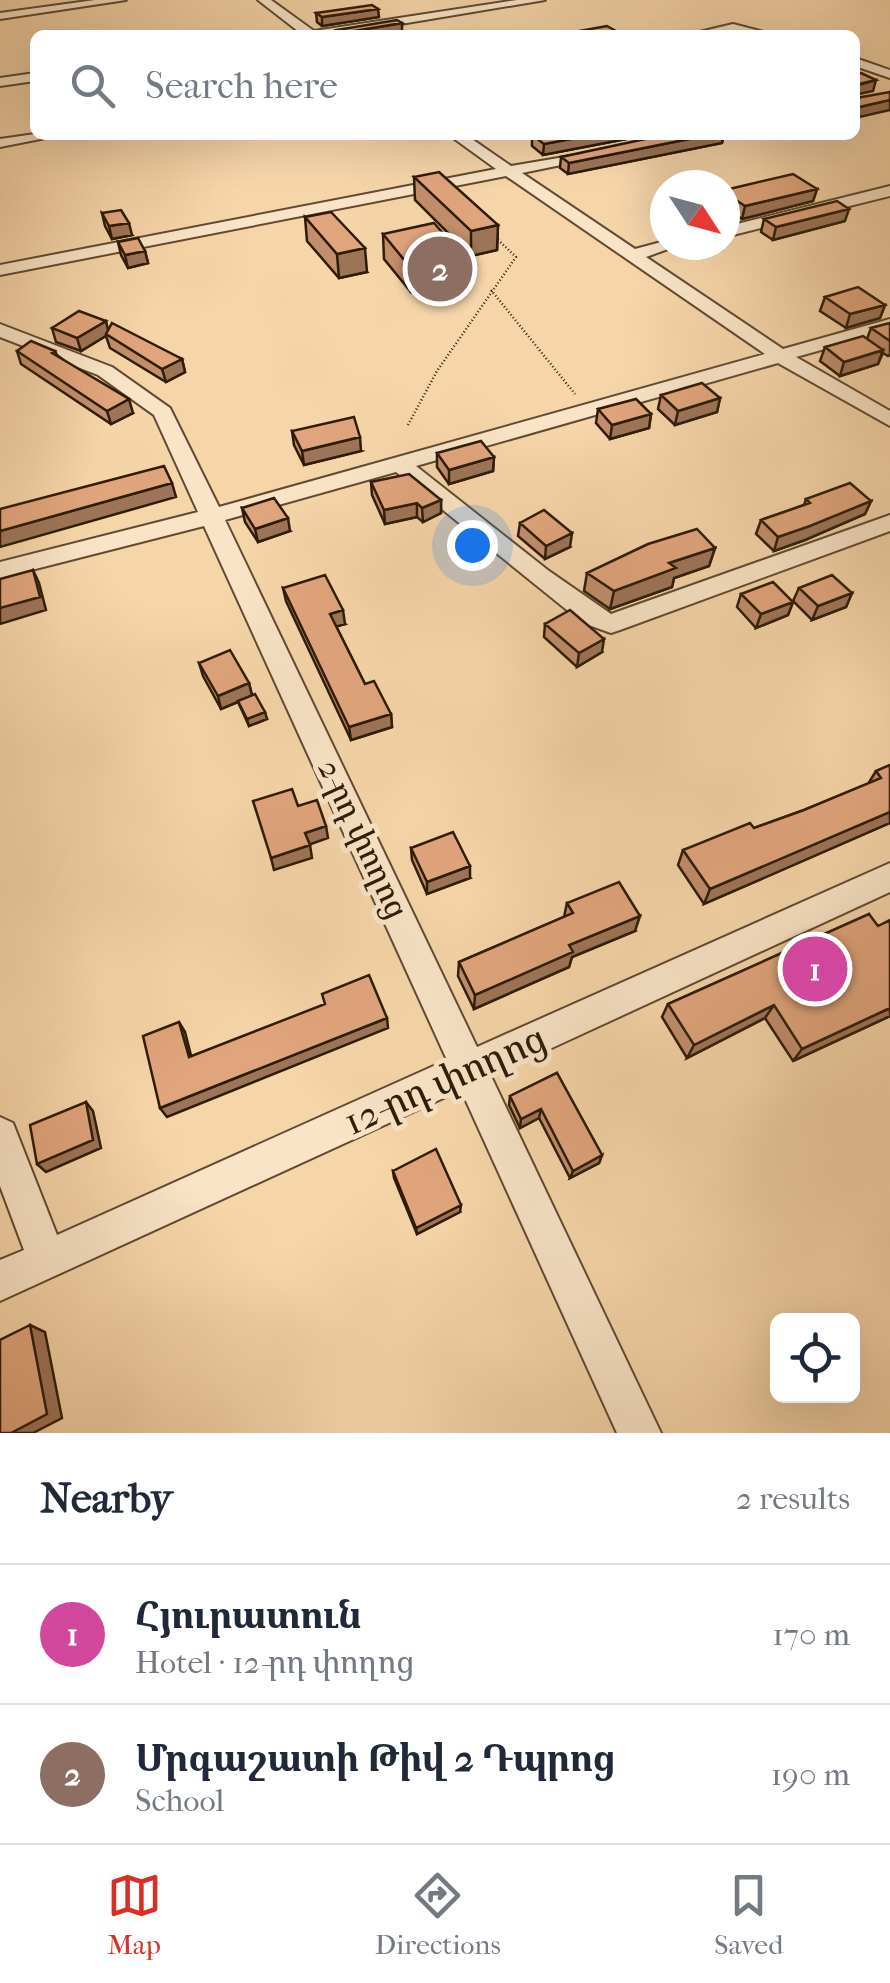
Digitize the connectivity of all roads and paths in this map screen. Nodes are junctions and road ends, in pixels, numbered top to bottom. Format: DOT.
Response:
graph roads {
  1 [pos="120,0"];
  2 [pos="264,0"];
  3 [pos="539,0"];
  4 [pos="0,16"];
  5 [pos="305,30"];
  6 [pos="344,30"];
  7 [pos="860,64"];
  8 [pos="890,74"];
  9 [pos="30,78"];
  10 [pos="0,82"];
  11 [pos="30,139"];
  12 [pos="463,140"];
  13 [pos="0,143"];
  14 [pos="616,150"];
  15 [pos="507,171"];
  16 [pos="890,191"];
  17 [pos="740,228"];
  18 [pos="492,233"];
  19 [pos="650,250"];
  20 [pos="632,254"];
  21 [pos="0,270"];
  22 [pos="491,290"];
  23 [pos="890,325"];
  24 [pos="0,330"];
  25 [pos="780,356"];
  26 [pos="588,410"];
  27 [pos="890,420"];
  28 [pos="408,425"];
  29 [pos="399,462"];
  30 [pos="212,516"];
  31 [pos="890,523"];
  32 [pos="0,570"];
  33 [pos="890,877"];
  34 [pos="470,1069"];
  35 [pos="0,1136"];
  36 [pos="47,1259"];
  37 [pos="0,1281"];
  38 [pos="639,1433"];
  1 -- 4 [label="street"];
  2 -- 5 [label="street"];
  3 -- 6 [label="street"];
  7 -- 8 [label="street"];
  9 -- 10 [label="street"];
  11 -- 13 [label="street"];
  12 -- 15 [label="street"];
  14 -- 15 [label="street"];
  15 -- 20 [label="street"];
  15 -- 21 [label="street"];
  16 -- 17 [label="street"];
  18 -- 22 [label="path"];
  19 -- 20 [label="street"];
  20 -- 25 [label="street"];
  22 -- 26 [label="path"];
  22 -- 28 [label="path"];
  23 -- 25 [label="street"];
  24 -- 30 [label="street, 2-րդ փողոց"];
  25 -- 26 [label="street"];
  25 -- 27 [label="street"];
  26 -- 29 [label="street"];
  29 -- 30 [label="street"];
  29 -- 31 [label="street"];
  30 -- 32 [label="street"];
  30 -- 34 [label="street, 2-րդ փողոց"];
  33 -- 34 [label="street, 12-րդ փողոց"];
  34 -- 36 [label="street, 12-րդ փողոց"];
  34 -- 38 [label="street, 2-րդ փողոց"];
  35 -- 36 [label="street"];
  36 -- 37 [label="street, 12-րդ փողոց"];
}
